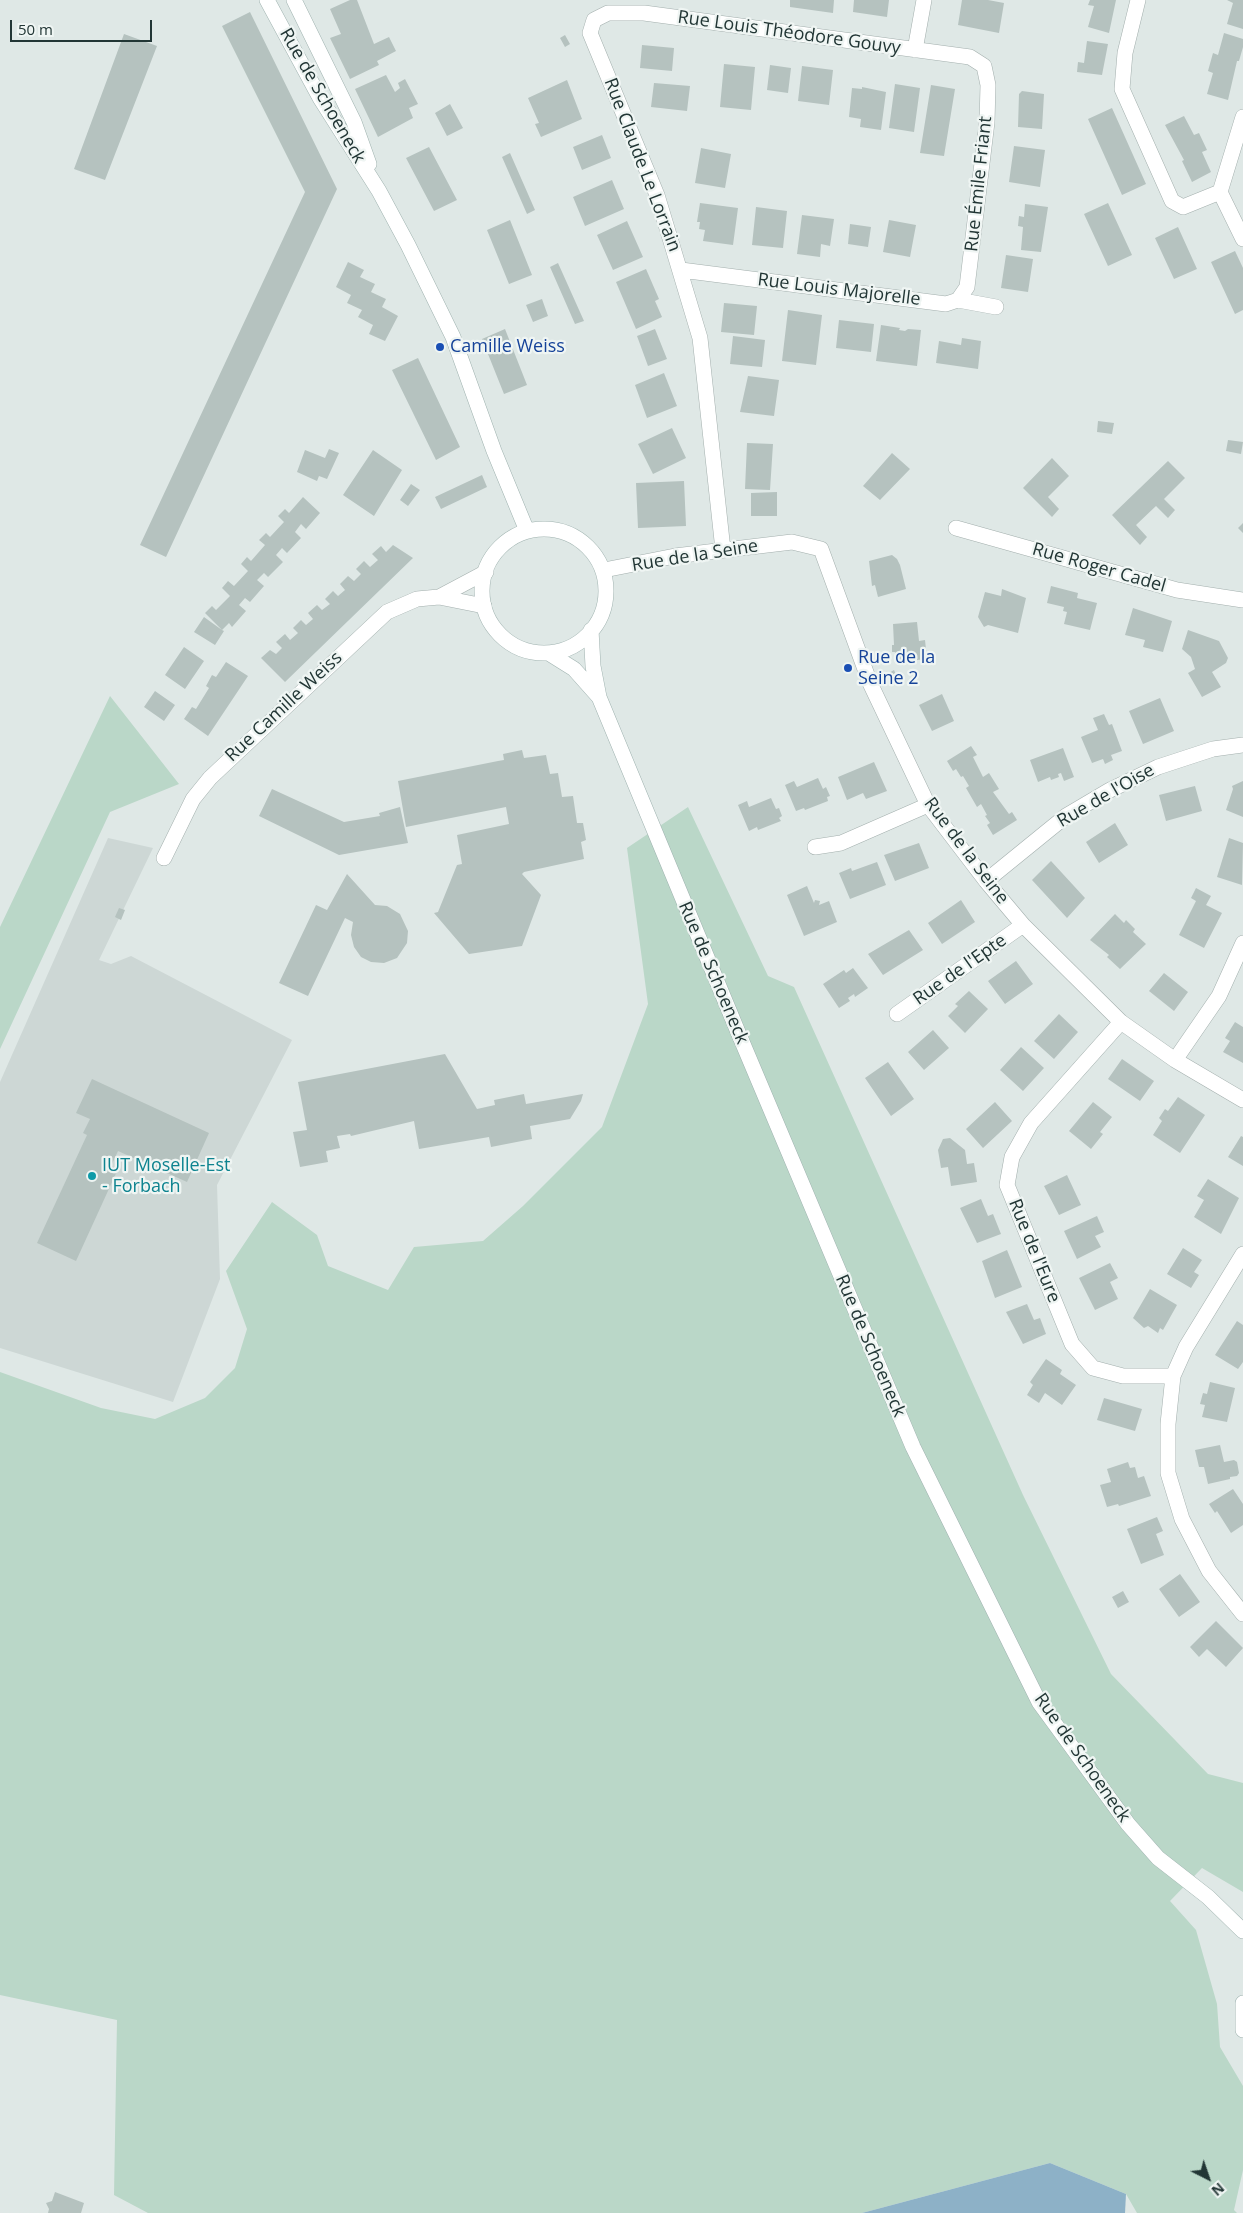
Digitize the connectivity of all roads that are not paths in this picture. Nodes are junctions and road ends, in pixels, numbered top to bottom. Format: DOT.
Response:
graph roads {
  1 [pos="267,0"];
  2 [pos="294,0"];
  3 [pos="924,0"];
  4 [pos="1138,0"];
  5 [pos="594,20"];
  6 [pos="915,50"];
  7 [pos="984,66"];
  8 [pos="1243,117"];
  9 [pos="1240,136"];
  10 [pos="378,191"];
  11 [pos="1220,192"];
  12 [pos="1243,239"];
  13 [pos="681,270"];
  14 [pos="958,300"];
  15 [pos="996,307"];
  16 [pos="956,528"];
  17 [pos="527,530"];
  18 [pos="723,550"];
  19 [pos="604,570"];
  20 [pos="486,572"];
  21 [pos="439,597"];
  22 [pos="1243,600"];
  23 [pos="484,606"];
  24 [pos="591,630"];
  25 [pos="550,654"];
  26 [pos="599,697"];
  27 [pos="1243,745"];
  28 [pos="928,805"];
  29 [pos="815,847"];
  30 [pos="164,858"];
  31 [pos="986,881"];
  32 [pos="1023,925"];
  33 [pos="1243,943"];
  34 [pos="897,1014"];
  35 [pos="1121,1022"];
  36 [pos="1175,1060"];
  37 [pos="1243,1100"];
  38 [pos="1243,1254"];
  39 [pos="1173,1376"];
  40 [pos="1243,1614"];
  41 [pos="1243,1932"];
  42 [pos="1243,2003"];
  43 [pos="1243,2030"];
  1 -- 10 [label="street, Rue de Schoeneck"];
  2 -- 10 [label="street, Rue de Schoeneck"];
  3 -- 6 [label="street"];
  4 -- 11 [label="street"];
  5 -- 6 [label="street, Rue Louis Théodore Gouvy"];
  5 -- 13 [label="street, Rue Claude Le Lorrain"];
  6 -- 7 [label="street, Rue Louis Théodore Gouvy"];
  7 -- 14 [label="street, Rue Émile Friant"];
  8 -- 9 [label="street"];
  9 -- 11 [label="street"];
  10 -- 17 [label="street, Rue de Schoeneck"];
  11 -- 12 [label="street"];
  13 -- 14 [label="street, Rue Louis Majorelle"];
  13 -- 18 [label="street, Rue Claude Le Lorrain"];
  14 -- 15 [label="street, Rue Louis Majorelle"];
  16 -- 22 [label="street, Rue Roger Cadel"];
  17 -- 19 [label="street"];
  17 -- 20 [label="street"];
  18 -- 19 [label="street, Rue de la Seine"];
  18 -- 28 [label="street, Rue de la Seine"];
  19 -- 24 [label="street"];
  20 -- 21 [label="street, Rue Camille Weiss"];
  20 -- 23 [label="street"];
  21 -- 23 [label="street, Rue Camille Weiss"];
  21 -- 30 [label="street, Rue Camille Weiss"];
  23 -- 25 [label="street"];
  24 -- 25 [label="street"];
  24 -- 26 [label="street, Rue de Schoeneck"];
  25 -- 26 [label="street, Rue de Schoeneck"];
  26 -- 41 [label="street, Rue de Schoeneck"];
  27 -- 31 [label="street, Rue de l'Oise"];
  28 -- 29 [label="street"];
  28 -- 31 [label="street, Rue de la Seine"];
  31 -- 32 [label="street, Rue de la Seine"];
  32 -- 34 [label="street, Rue de l'Epte"];
  32 -- 35 [label="street, Rue de la Seine"];
  33 -- 36 [label="street"];
  35 -- 36 [label="street, Rue de la Seine"];
  35 -- 39 [label="street, Rue de l'Eure"];
  36 -- 37 [label="street, Rue de la Seine"];
  38 -- 39 [label="street"];
  39 -- 40 [label="street"];
  42 -- 43 [label="street"];
}
